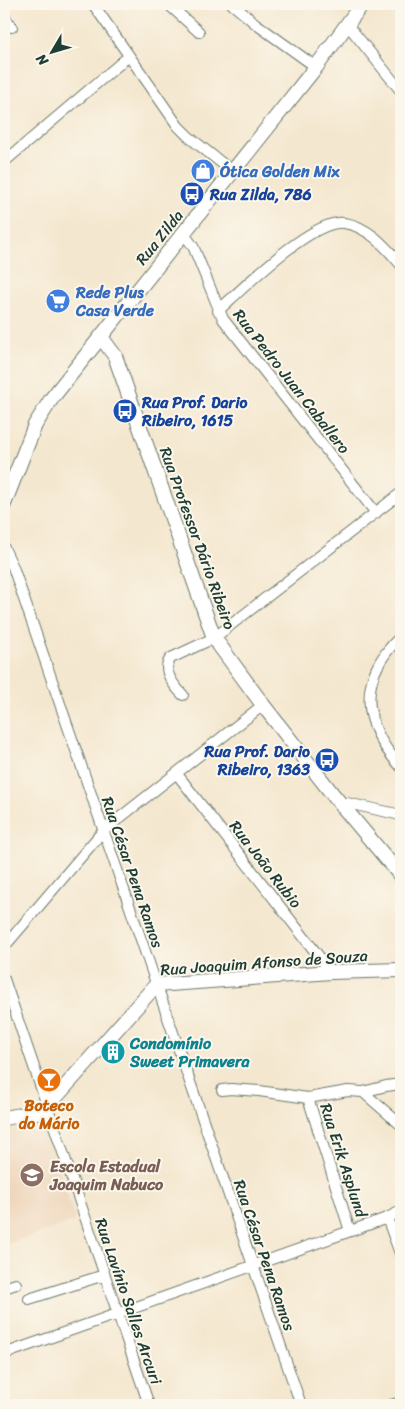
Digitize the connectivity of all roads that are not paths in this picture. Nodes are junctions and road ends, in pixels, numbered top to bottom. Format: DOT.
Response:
graph roads {
  1 [pos="93,4"];
  2 [pos="232,4"];
  3 [pos="362,4"];
  4 [pos="172,5"];
  5 [pos="4,16"];
  6 [pos="347,24"];
  7 [pos="12,27"];
  8 [pos="199,32"];
  9 [pos="129,56"];
  10 [pos="316,67"];
  11 [pos="401,91"];
  12 [pos="4,162"];
  13 [pos="233,172"];
  14 [pos="184,234"];
  15 [pos="401,265"];
  16 [pos="218,311"];
  17 [pos="101,337"];
  18 [pos="401,493"];
  19 [pos="4,504"];
  20 [pos="376,513"];
  21 [pos="4,548"];
  22 [pos="401,636"];
  23 [pos="214,638"];
  24 [pos="183,695"];
  25 [pos="262,705"];
  26 [pos="401,767"];
  27 [pos="177,774"];
  28 [pos="340,804"];
  29 [pos="401,816"];
  30 [pos="102,831"];
  31 [pos="401,876"];
  32 [pos="4,947"];
  33 [pos="401,970"];
  34 [pos="331,972"];
  35 [pos="4,978"];
  36 [pos="156,985"];
  37 [pos="401,1084"];
  38 [pos="222,1090"];
  39 [pos="363,1092"];
  40 [pos="308,1098"];
  41 [pos="47,1107"];
  42 [pos="4,1118"];
  43 [pos="401,1125"];
  44 [pos="401,1211"];
  45 [pos="387,1218"];
  46 [pos="350,1231"];
  47 [pos="398,1240"];
  48 [pos="401,1256"];
  49 [pos="252,1265"];
  50 [pos="104,1275"];
  51 [pos="16,1284"];
  52 [pos="4,1288"];
  53 [pos="29,1299"];
  54 [pos="116,1312"];
  55 [pos="4,1354"];
  56 [pos="401,1402"];
  57 [pos="149,1405"];
  58 [pos="301,1405"];
  59 [pos="391,1405"];
  1 -- 9 [label="street"];
  2 -- 10 [label="street"];
  3 -- 6 [label="street, Rua Zilda"];
  4 -- 8 [label="street"];
  5 -- 7 [label="street"];
  6 -- 10 [label="street, Rua Zilda"];
  6 -- 11 [label="street"];
  9 -- 12 [label="street"];
  9 -- 13 [label="street"];
  10 -- 13 [label="street, Rua Zilda"];
  13 -- 14 [label="street, Rua Zilda"];
  14 -- 16 [label="street, Rua Pedro Juan Caballero"];
  14 -- 17 [label="street, Rua Zilda"];
  15 -- 16 [label="street"];
  16 -- 20 [label="street, Rua Pedro Juan Caballero"];
  17 -- 19 [label="street, Rua Zilda"];
  17 -- 23 [label="street, Rua Professor Dário Ribeiro"];
  18 -- 20 [label="street"];
  20 -- 23 [label="street"];
  21 -- 30 [label="street, Rua César Pena Ramos"];
  22 -- 26 [label="street"];
  23 -- 24 [label="street"];
  23 -- 25 [label="street, Rua Professor Dário Ribeiro"];
  25 -- 27 [label="street"];
  25 -- 28 [label="street, Rua Professor Dário Ribeiro"];
  27 -- 30 [label="street"];
  27 -- 34 [label="street, Rua João Rubio"];
  28 -- 29 [label="street"];
  28 -- 31 [label="street, Rua Professor Dário Ribeiro"];
  30 -- 32 [label="street"];
  30 -- 36 [label="street, Rua César Pena Ramos"];
  33 -- 34 [label="street, Rua Joaquim Afonso de Souza"];
  34 -- 36 [label="street, Rua Joaquim Afonso de Souza"];
  35 -- 41 [label="street, Rua Lavínio Salles Arcuri"];
  36 -- 41 [label="street, Rua Joaquim Afonso de Souza"];
  36 -- 49 [label="street, Rua César Pena Ramos"];
  37 -- 39 [label="street"];
  38 -- 40 [label="street"];
  39 -- 40 [label="street"];
  39 -- 43 [label="street"];
  40 -- 46 [label="street, Rua Erik Asplund"];
  41 -- 42 [label="street"];
  41 -- 50 [label="street, Rua Lavínio Salles Arcuri"];
  44 -- 45 [label="street"];
  45 -- 46 [label="street"];
  45 -- 47 [label="street"];
  46 -- 49 [label="street"];
  47 -- 48 [label="street"];
  49 -- 54 [label="street"];
  49 -- 58 [label="street, Rua César Pena Ramos"];
  50 -- 53 [label="street"];
  50 -- 54 [label="street, Rua Lavínio Salles Arcuri"];
  51 -- 52 [label="street"];
  54 -- 55 [label="street"];
  54 -- 57 [label="street, Rua Lavínio Salles Arcuri"];
  56 -- 59 [label="street"];
}
